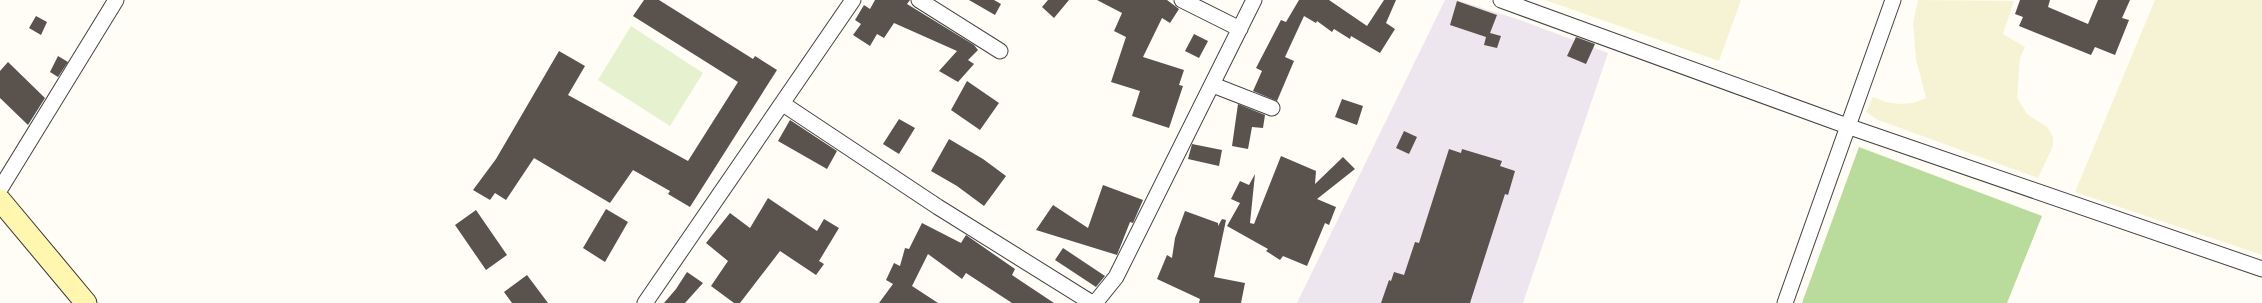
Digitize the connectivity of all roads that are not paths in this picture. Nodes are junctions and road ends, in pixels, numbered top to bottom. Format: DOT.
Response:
graph roads {
  1 [pos="116,0"];
  2 [pos="853,0"];
  3 [pos="919,0"];
  4 [pos="1182,0"];
  5 [pos="1254,0"];
  6 [pos="1501,0"];
  7 [pos="1893,0"];
  8 [pos="1240,29"];
  9 [pos="1000,50"];
  10 [pos="1213,85"];
  11 [pos="783,104"];
  12 [pos="1272,108"];
  13 [pos="1847,126"];
  14 [pos="0,189"];
  15 [pos="0,200"];
  16 [pos="2262,269"];
  17 [pos="86,303"];
  18 [pos="645,303"];
  19 [pos="1094,303"];
  20 [pos="1785,303"];
  1 -- 14 [label="street"];
  2 -- 11 [label="street"];
  3 -- 9 [label="street"];
  4 -- 8 [label="street"];
  5 -- 8 [label="street"];
  6 -- 13 [label="street"];
  7 -- 13 [label="street"];
  8 -- 10 [label="street"];
  10 -- 12 [label="street"];
  10 -- 19 [label="street"];
  11 -- 18 [label="street"];
  11 -- 19 [label="street"];
  13 -- 16 [label="street"];
  13 -- 20 [label="street"];
  15 -- 17 [label="street"];
}
